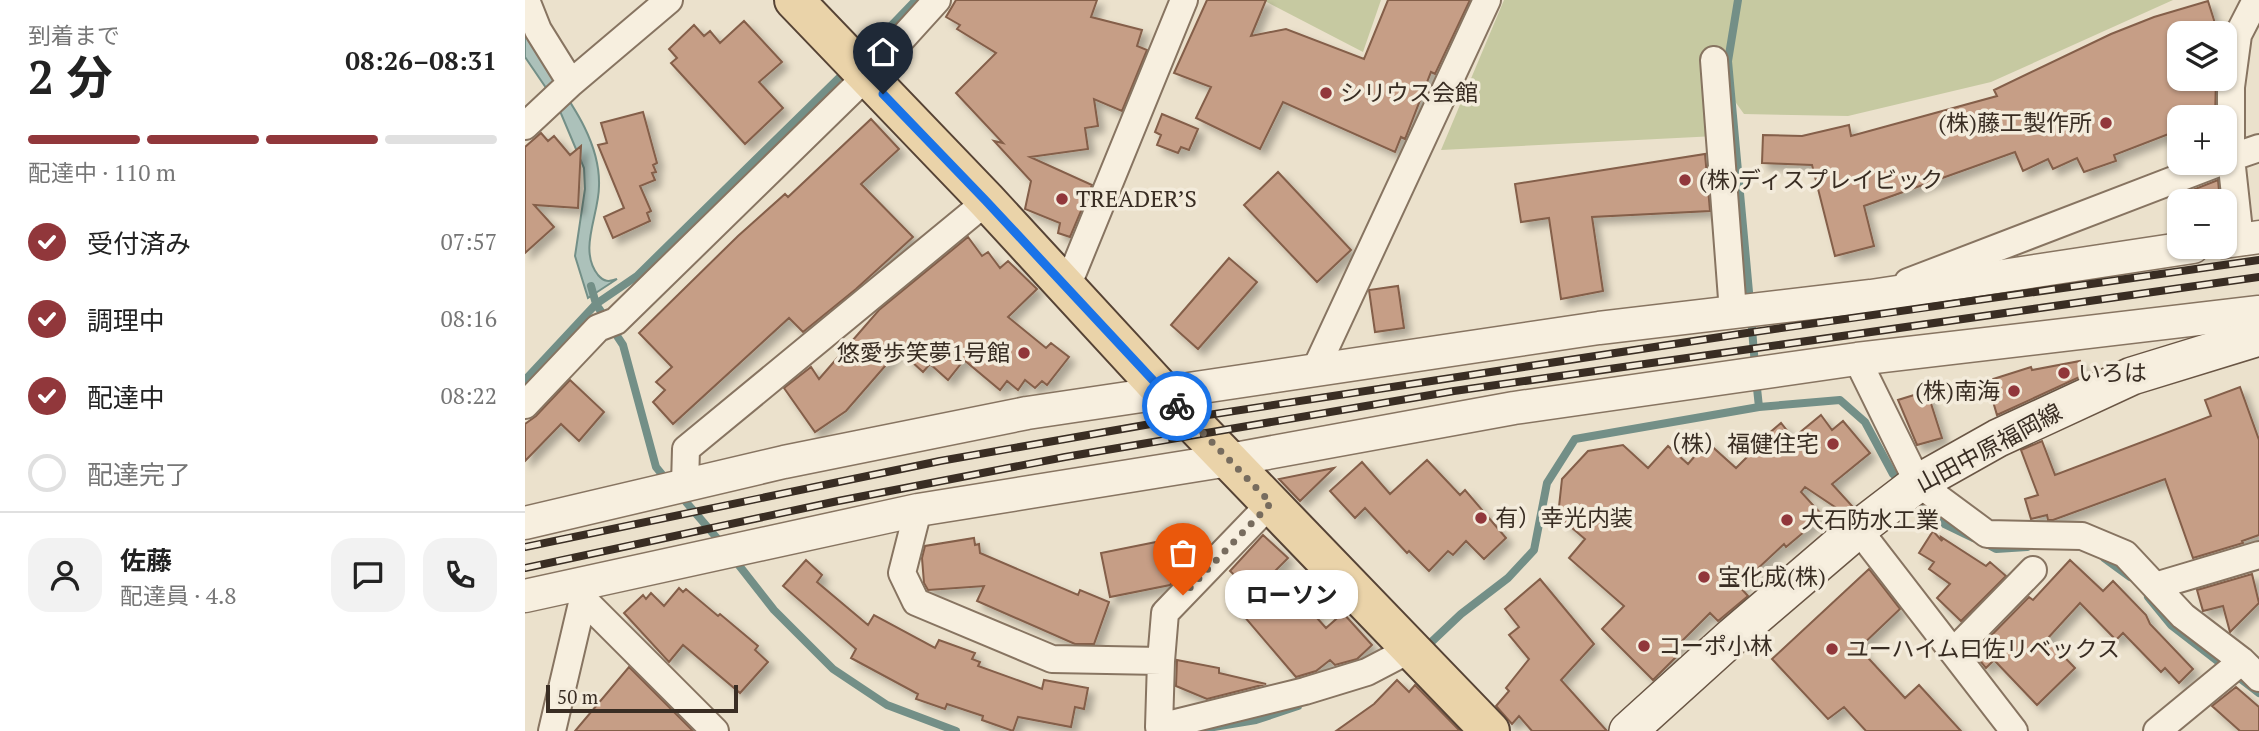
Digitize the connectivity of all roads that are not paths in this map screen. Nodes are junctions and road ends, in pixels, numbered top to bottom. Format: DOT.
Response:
graph roads {
  1 [pos="526,0"];
  2 [pos="669,0"];
  3 [pos="794,0"];
  4 [pos="937,0"];
  5 [pos="1184,0"];
  6 [pos="1487,0"];
  7 [pos="2256,0"];
  8 [pos="1714,60"];
  9 [pos="865,76"];
  10 [pos="571,83"];
  11 [pos="2229,105"];
  12 [pos="525,126"];
  13 [pos="2259,148"];
  14 [pos="2237,156"];
  15 [pos="2185,175"];
  16 [pos="2227,175"];
  17 [pos="986,201"];
  18 [pos="2241,240"];
  19 [pos="2167,251"];
  20 [pos="1063,285"];
  21 [pos="1871,296"];
  22 [pos="1733,312"];
  23 [pos="2259,312"];
  24 [pos="2259,337"];
  25 [pos="1857,359"];
  26 [pos="1316,368"];
  27 [pos="1163,392"];
  28 [pos="525,405"];
  29 [pos="1229,460"];
  30 [pos="1918,483"];
  31 [pos="685,484"];
  32 [pos="1271,503"];
  33 [pos="918,510"];
  34 [pos="525,523"];
  35 [pos="1858,529"];
  36 [pos="2259,555"];
  37 [pos="2033,570"];
  38 [pos="2155,586"];
  39 [pos="581,591"];
  40 [pos="525,596"];
  41 [pos="1411,649"];
  42 [pos="1953,652"];
  43 [pos="1160,661"];
  44 [pos="2250,669"];
  45 [pos="552,731"];
  46 [pos="715,731"];
  47 [pos="1490,731"];
  48 [pos="1629,731"];
  49 [pos="2014,731"];
  50 [pos="2157,731"];
  1 -- 10 [label="street"];
  2 -- 10 [label="street"];
  3 -- 9 [label="main road"];
  4 -- 9 [label="street"];
  5 -- 20 [label="street"];
  6 -- 26 [label="street"];
  7 -- 11 [label="street"];
  8 -- 22 [label="street"];
  9 -- 17 [label="main road"];
  9 -- 28 [label="street"];
  10 -- 12 [label="street"];
  13 -- 14 [label="street"];
  15 -- 21 [label="street"];
  16 -- 18 [label="street"];
  17 -- 20 [label="main road"];
  17 -- 31 [label="street"];
  19 -- 21 [label="street"];
  20 -- 27 [label="main road"];
  21 -- 22 [label="street"];
  22 -- 26 [label="street"];
  23 -- 25 [label="street"];
  24 -- 30 [label="main road, 山田中原福岡線"];
  25 -- 29 [label="street"];
  25 -- 30 [label="street"];
  26 -- 27 [label="street"];
  27 -- 29 [label="main road"];
  27 -- 31 [label="street"];
  29 -- 32 [label="main road"];
  29 -- 33 [label="street"];
  30 -- 35 [label="main road, 山田中原福岡線"];
  30 -- 38 [label="street"];
  31 -- 34 [label="street"];
  32 -- 41 [label="main road"];
  32 -- 43 [label="street"];
  33 -- 39 [label="street"];
  33 -- 43 [label="street"];
  35 -- 42 [label="street"];
  35 -- 48 [label="main road, 山田中原福岡線"];
  36 -- 38 [label="street"];
  37 -- 42 [label="street"];
  38 -- 44 [label="street"];
  39 -- 40 [label="street"];
  39 -- 45 [label="street"];
  39 -- 46 [label="street"];
  41 -- 43 [label="street"];
  41 -- 47 [label="main road"];
  42 -- 49 [label="street"];
  44 -- 50 [label="street"];
}
